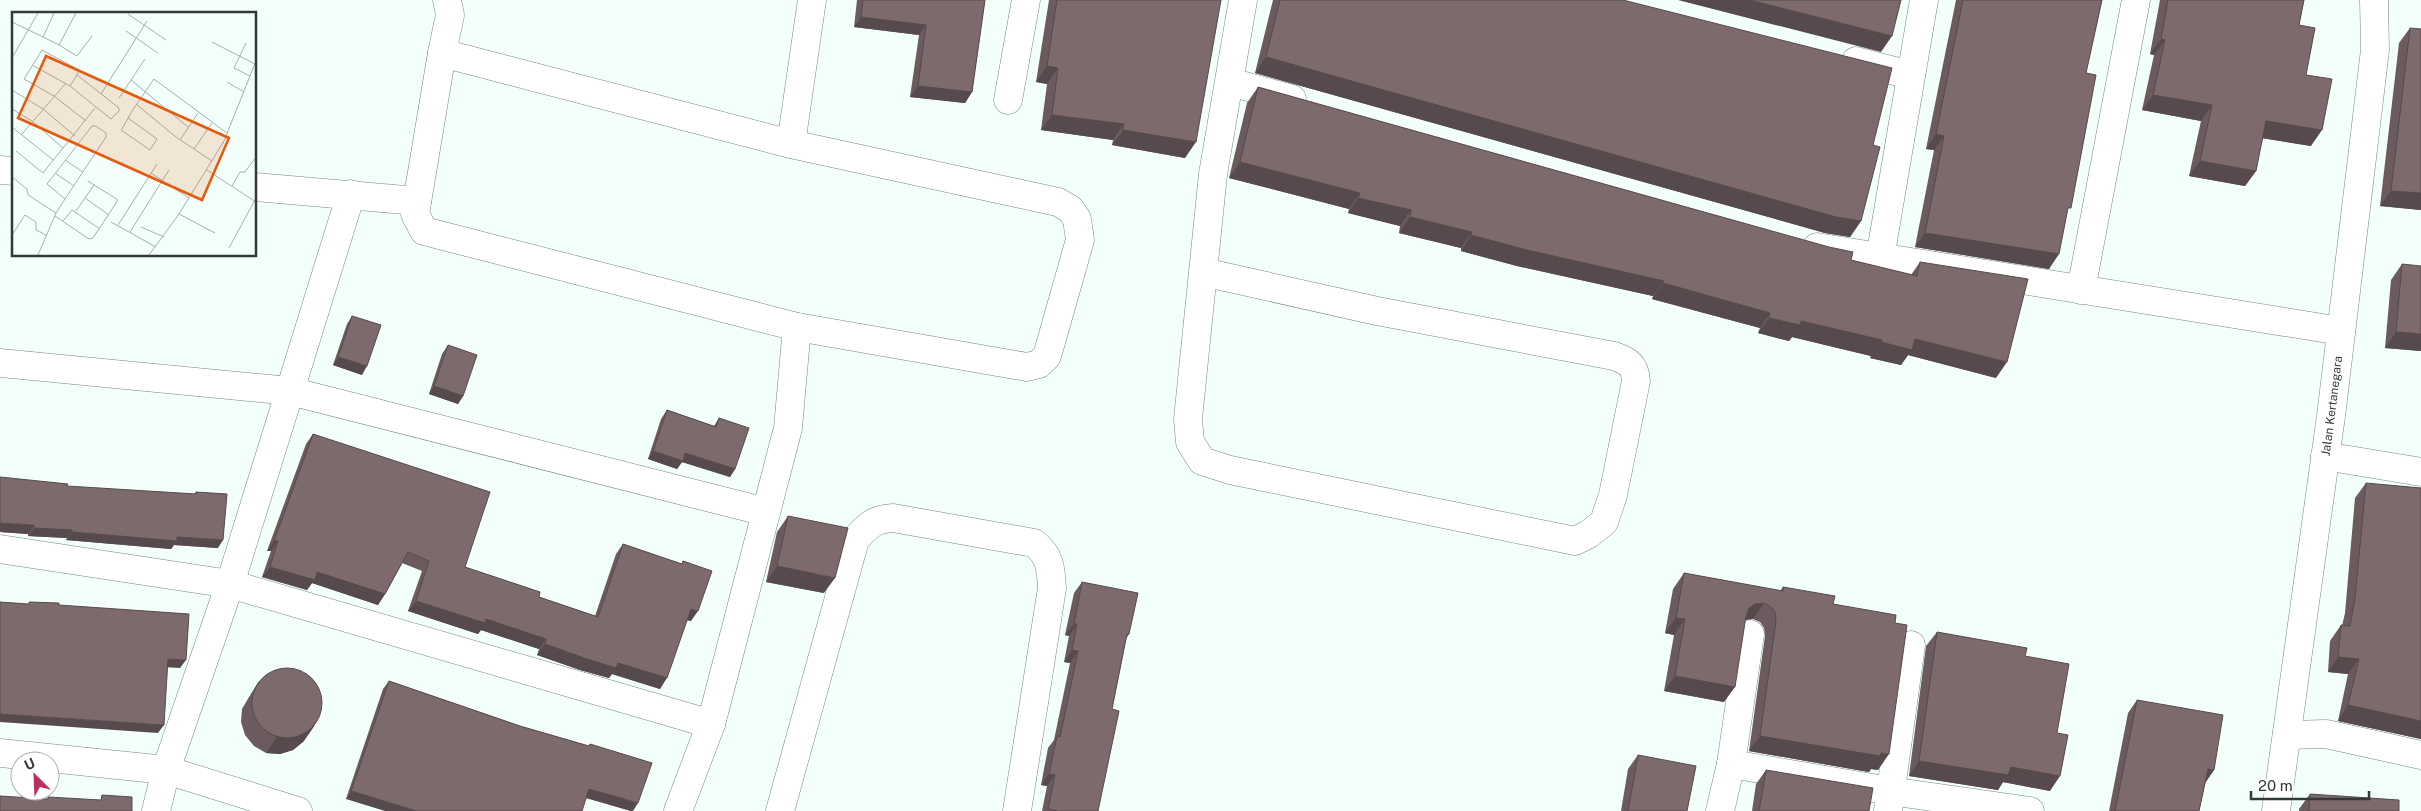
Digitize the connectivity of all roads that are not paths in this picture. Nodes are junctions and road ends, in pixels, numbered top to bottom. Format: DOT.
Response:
graph roads {
  1 [pos="447,0"];
  2 [pos="812,0"];
  3 [pos="1026,0"];
  4 [pos="1243,0"];
  5 [pos="1924,0"];
  6 [pos="2136,0"];
  7 [pos="2374,0"];
  8 [pos="442,53"];
  9 [pos="1834,55"];
  10 [pos="1910,75"];
  11 [pos="1230,82"];
  12 [pos="1008,100"];
  13 [pos="1316,106"];
  14 [pos="791,144"];
  15 [pos="256,188"];
  16 [pos="351,194"];
  17 [pos="417,201"];
  18 [pos="1793,240"];
  19 [pos="1880,258"];
  20 [pos="1203,272"];
  21 [pos="2081,290"];
  22 [pos="797,327"];
  23 [pos="2341,331"];
  24 [pos="0,363"];
  25 [pos="290,391"];
  26 [pos="2325,456"];
  27 [pos="2421,472"];
  28 [pos="766,512"];
  29 [pos="0,549"];
  30 [pos="230,584"];
  31 [pos="1750,634"];
  32 [pos="1911,645"];
  33 [pos="711,724"];
  34 [pos="2287,734"];
  35 [pos="0,752"];
  36 [pos="2421,755"];
  37 [pos="1730,764"];
  38 [pos="166,770"];
  39 [pos="1889,801"];
  40 [pos="156,811"];
  41 [pos="298,811"];
  42 [pos="678,811"];
  43 [pos="780,811"];
  44 [pos="1017,811"];
  45 [pos="1720,811"];
  46 [pos="2030,811"];
  47 [pos="2276,811"];
  1 -- 8 [label="street"];
  2 -- 14 [label="street"];
  3 -- 12 [label="street"];
  4 -- 11 [label="street"];
  5 -- 10 [label="street"];
  6 -- 21 [label="street"];
  7 -- 23 [label="street, Jalan Kertanegara"];
  8 -- 14 [label="street"];
  8 -- 17 [label="street"];
  9 -- 10 [label="street"];
  10 -- 19 [label="street"];
  11 -- 13 [label="street"];
  11 -- 20 [label="street"];
  14 -- 22 [label="street"];
  15 -- 16 [label="street"];
  16 -- 17 [label="street"];
  16 -- 25 [label="street"];
  17 -- 22 [label="street"];
  18 -- 19 [label="street"];
  19 -- 21 [label="street"];
  20 -- 20 [label="street"];
  21 -- 23 [label="street"];
  22 -- 28 [label="street"];
  23 -- 26 [label="street, Jalan Kertanegara"];
  24 -- 25 [label="street"];
  25 -- 28 [label="street"];
  25 -- 30 [label="street"];
  26 -- 27 [label="street"];
  26 -- 34 [label="street, Jalan Kertanegara"];
  28 -- 33 [label="street"];
  29 -- 30 [label="street"];
  30 -- 33 [label="street"];
  30 -- 38 [label="street"];
  31 -- 37 [label="street"];
  32 -- 39 [label="street"];
  33 -- 42 [label="street"];
  34 -- 36 [label="street"];
  34 -- 47 [label="street, Jalan Kertanegara"];
  35 -- 38 [label="street"];
  37 -- 39 [label="street"];
  37 -- 45 [label="street"];
  38 -- 40 [label="street"];
  38 -- 41 [label="street"];
  39 -- 46 [label="street"];
  43 -- 44 [label="street"];
}
